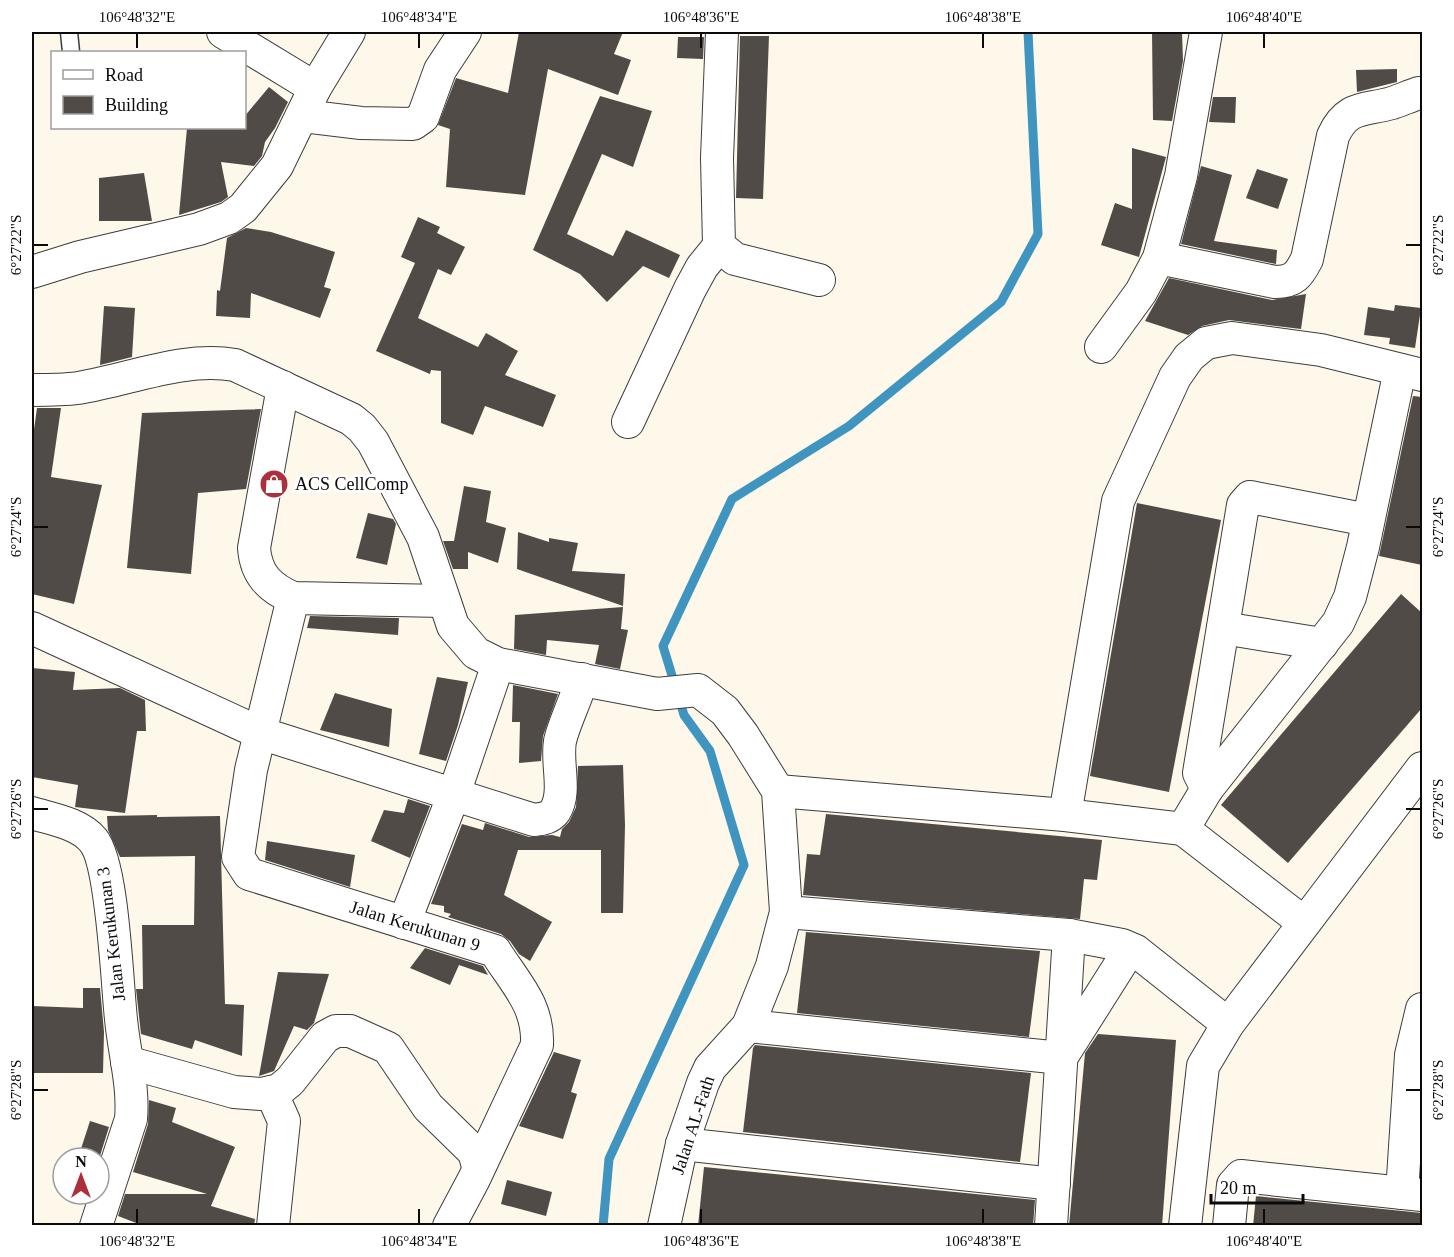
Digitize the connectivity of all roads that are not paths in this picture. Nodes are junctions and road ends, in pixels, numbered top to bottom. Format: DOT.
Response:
graph roads {
  1 [pos="69,32"];
  2 [pos="223,32"];
  3 [pos="349,32"];
  4 [pos="465,32"];
  5 [pos="722,32"];
  6 [pos="1206,32"];
  7 [pos="71,51"];
  8 [pos="1419,93"];
  9 [pos="309,102"];
  10 [pos="719,246"];
  11 [pos="1159,258"];
  12 [pos="32,268"];
  13 [pos="819,280"];
  14 [pos="1101,347"];
  15 [pos="1411,373"];
  16 [pos="283,387"];
  17 [pos="32,390"];
  18 [pos="628,422"];
  19 [pos="1368,520"];
  20 [pos="294,598"];
  21 [pos="443,601"];
  22 [pos="32,628"];
  23 [pos="1223,628"];
  24 [pos="1322,644"];
  25 [pos="498,664"];
  26 [pos="582,679"];
  27 [pos="260,733"];
  28 [pos="1422,768"];
  29 [pos="1207,789"];
  30 [pos="778,791"];
  31 [pos="454,794"];
  32 [pos="32,813"];
  33 [pos="1065,815"];
  34 [pos="1183,829"];
  35 [pos="786,912"];
  36 [pos="1303,922"];
  37 [pos="404,923"];
  38 [pos="1069,935"];
  39 [pos="1130,949"];
  40 [pos="1422,1009"];
  41 [pos="1228,1024"];
  42 [pos="748,1026"];
  43 [pos="1417,1055"];
  44 [pos="1061,1058"];
  45 [pos="127,1062"];
  46 [pos="271,1092"];
  47 [pos="682,1144"];
  48 [pos="478,1166"];
  49 [pos="1054,1184"];
  50 [pos="1412,1194"];
  51 [pos="96,1226"];
  52 [pos="273,1226"];
  53 [pos="449,1226"];
  54 [pos="664,1226"];
  55 [pos="1051,1226"];
  56 [pos="1185,1226"];
  57 [pos="1229,1226"];
  1 -- 7 [label="lane"];
  2 -- 9 [label="street"];
  3 -- 9 [label="street"];
  4 -- 9 [label="street"];
  5 -- 10 [label="street"];
  6 -- 11 [label="street"];
  8 -- 11 [label="street"];
  9 -- 12 [label="street"];
  10 -- 13 [label="street"];
  10 -- 18 [label="street"];
  11 -- 14 [label="street"];
  15 -- 19 [label="street"];
  15 -- 33 [label="street"];
  16 -- 17 [label="street"];
  16 -- 20 [label="street"];
  16 -- 21 [label="street"];
  19 -- 23 [label="street"];
  19 -- 24 [label="street"];
  20 -- 21 [label="street"];
  20 -- 27 [label="street, Jalan Kerukunan 9"];
  21 -- 25 [label="street"];
  22 -- 27 [label="street"];
  23 -- 24 [label="street"];
  23 -- 29 [label="street"];
  24 -- 29 [label="street"];
  25 -- 26 [label="street"];
  25 -- 31 [label="street"];
  26 -- 30 [label="street"];
  26 -- 31 [label="street"];
  27 -- 31 [label="street"];
  27 -- 37 [label="street, Jalan Kerukunan 9"];
  28 -- 36 [label="street"];
  29 -- 34 [label="street"];
  30 -- 33 [label="street"];
  30 -- 35 [label="street, Jalan AL-Fath"];
  31 -- 37 [label="street"];
  32 -- 45 [label="street, Jalan Kerukunan 3"];
  33 -- 34 [label="street"];
  34 -- 36 [label="street"];
  35 -- 38 [label="street"];
  35 -- 42 [label="street, Jalan AL-Fath"];
  36 -- 41 [label="street"];
  37 -- 48 [label="street, Jalan Kerukunan 9"];
  38 -- 39 [label="street"];
  38 -- 44 [label="street"];
  39 -- 41 [label="street"];
  39 -- 44 [label="street"];
  40 -- 43 [label="street"];
  41 -- 56 [label="street"];
  42 -- 44 [label="street"];
  42 -- 47 [label="street, Jalan AL-Fath"];
  43 -- 50 [label="street"];
  44 -- 49 [label="street"];
  45 -- 46 [label="street"];
  45 -- 51 [label="street, Jalan Kerukunan 3"];
  46 -- 48 [label="street"];
  46 -- 52 [label="street"];
  47 -- 49 [label="street"];
  47 -- 54 [label="street, Jalan AL-Fath"];
  48 -- 53 [label="street, Jalan Kerukunan 9"];
  49 -- 55 [label="street"];
  50 -- 57 [label="street"];
}
